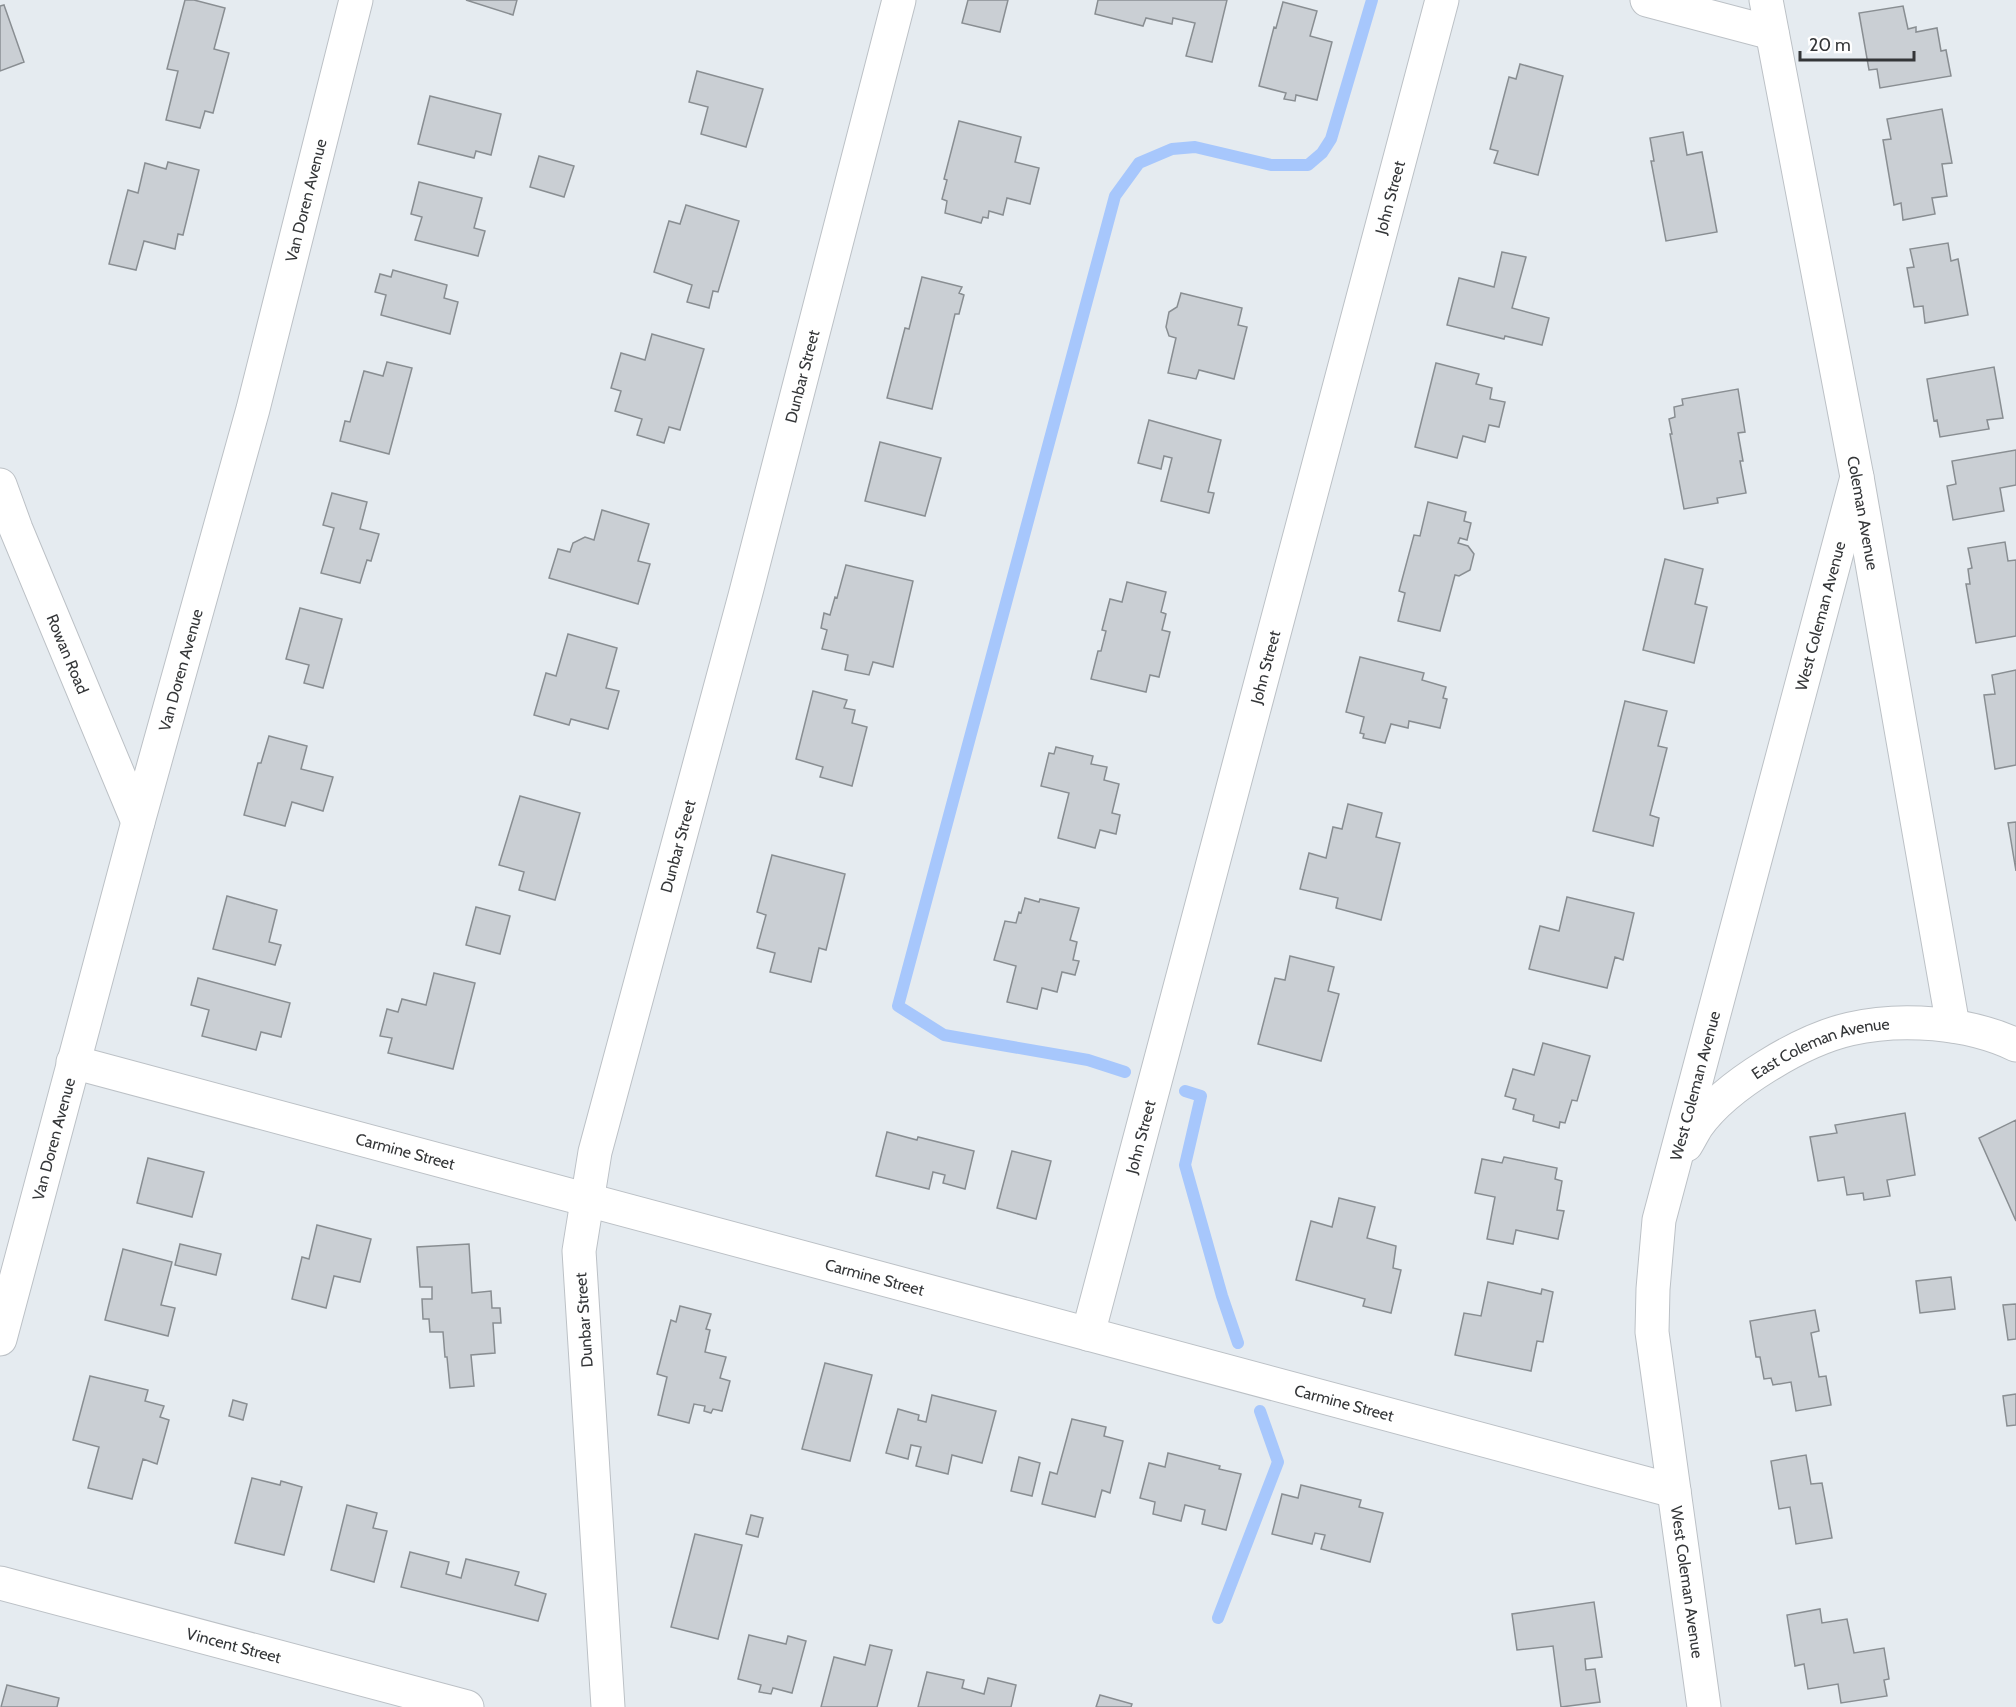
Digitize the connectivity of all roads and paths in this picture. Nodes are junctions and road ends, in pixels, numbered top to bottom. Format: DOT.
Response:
graph roads {
  1 [pos="356,0"];
  2 [pos="899,0"];
  3 [pos="1442,0"];
  4 [pos="1647,0"];
  5 [pos="1766,0"];
  6 [pos="1772,33"];
  7 [pos="1857,477"];
  8 [pos="0,485"];
  9 [pos="138,822"];
  10 [pos="1953,1026"];
  11 [pos="2016,1046"];
  12 [pos="73,1062"];
  13 [pos="1671,1170"];
  14 [pos="588,1199"];
  15 [pos="1088,1334"];
  16 [pos="0,1339"];
  17 [pos="1674,1491"];
  18 [pos="0,1583"];
  19 [pos="466,1707"];
  20 [pos="608,1707"];
  21 [pos="1704,1707"];
  1 -- 9 [label="street, Van Doren Avenue"];
  2 -- 14 [label="street, Dunbar Street"];
  3 -- 15 [label="street, John Street"];
  4 -- 6 [label="street"];
  5 -- 6 [label="street, Coleman Avenue"];
  6 -- 7 [label="street, Coleman Avenue"];
  7 -- 10 [label="street, Coleman Avenue"];
  7 -- 13 [label="street, West Coleman Avenue"];
  8 -- 9 [label="street, Rowan Road"];
  9 -- 12 [label="street, Van Doren Avenue"];
  10 -- 11 [label="street, East Coleman Avenue"];
  10 -- 13 [label="street, East Coleman Avenue"];
  12 -- 14 [label="street, Carmine Street"];
  12 -- 16 [label="street, Van Doren Avenue"];
  13 -- 17 [label="street, West Coleman Avenue"];
  14 -- 15 [label="street, Carmine Street"];
  14 -- 20 [label="street, Dunbar Street"];
  15 -- 17 [label="street, Carmine Street"];
  17 -- 21 [label="street, West Coleman Avenue"];
  18 -- 19 [label="street, Vincent Street"];
}
